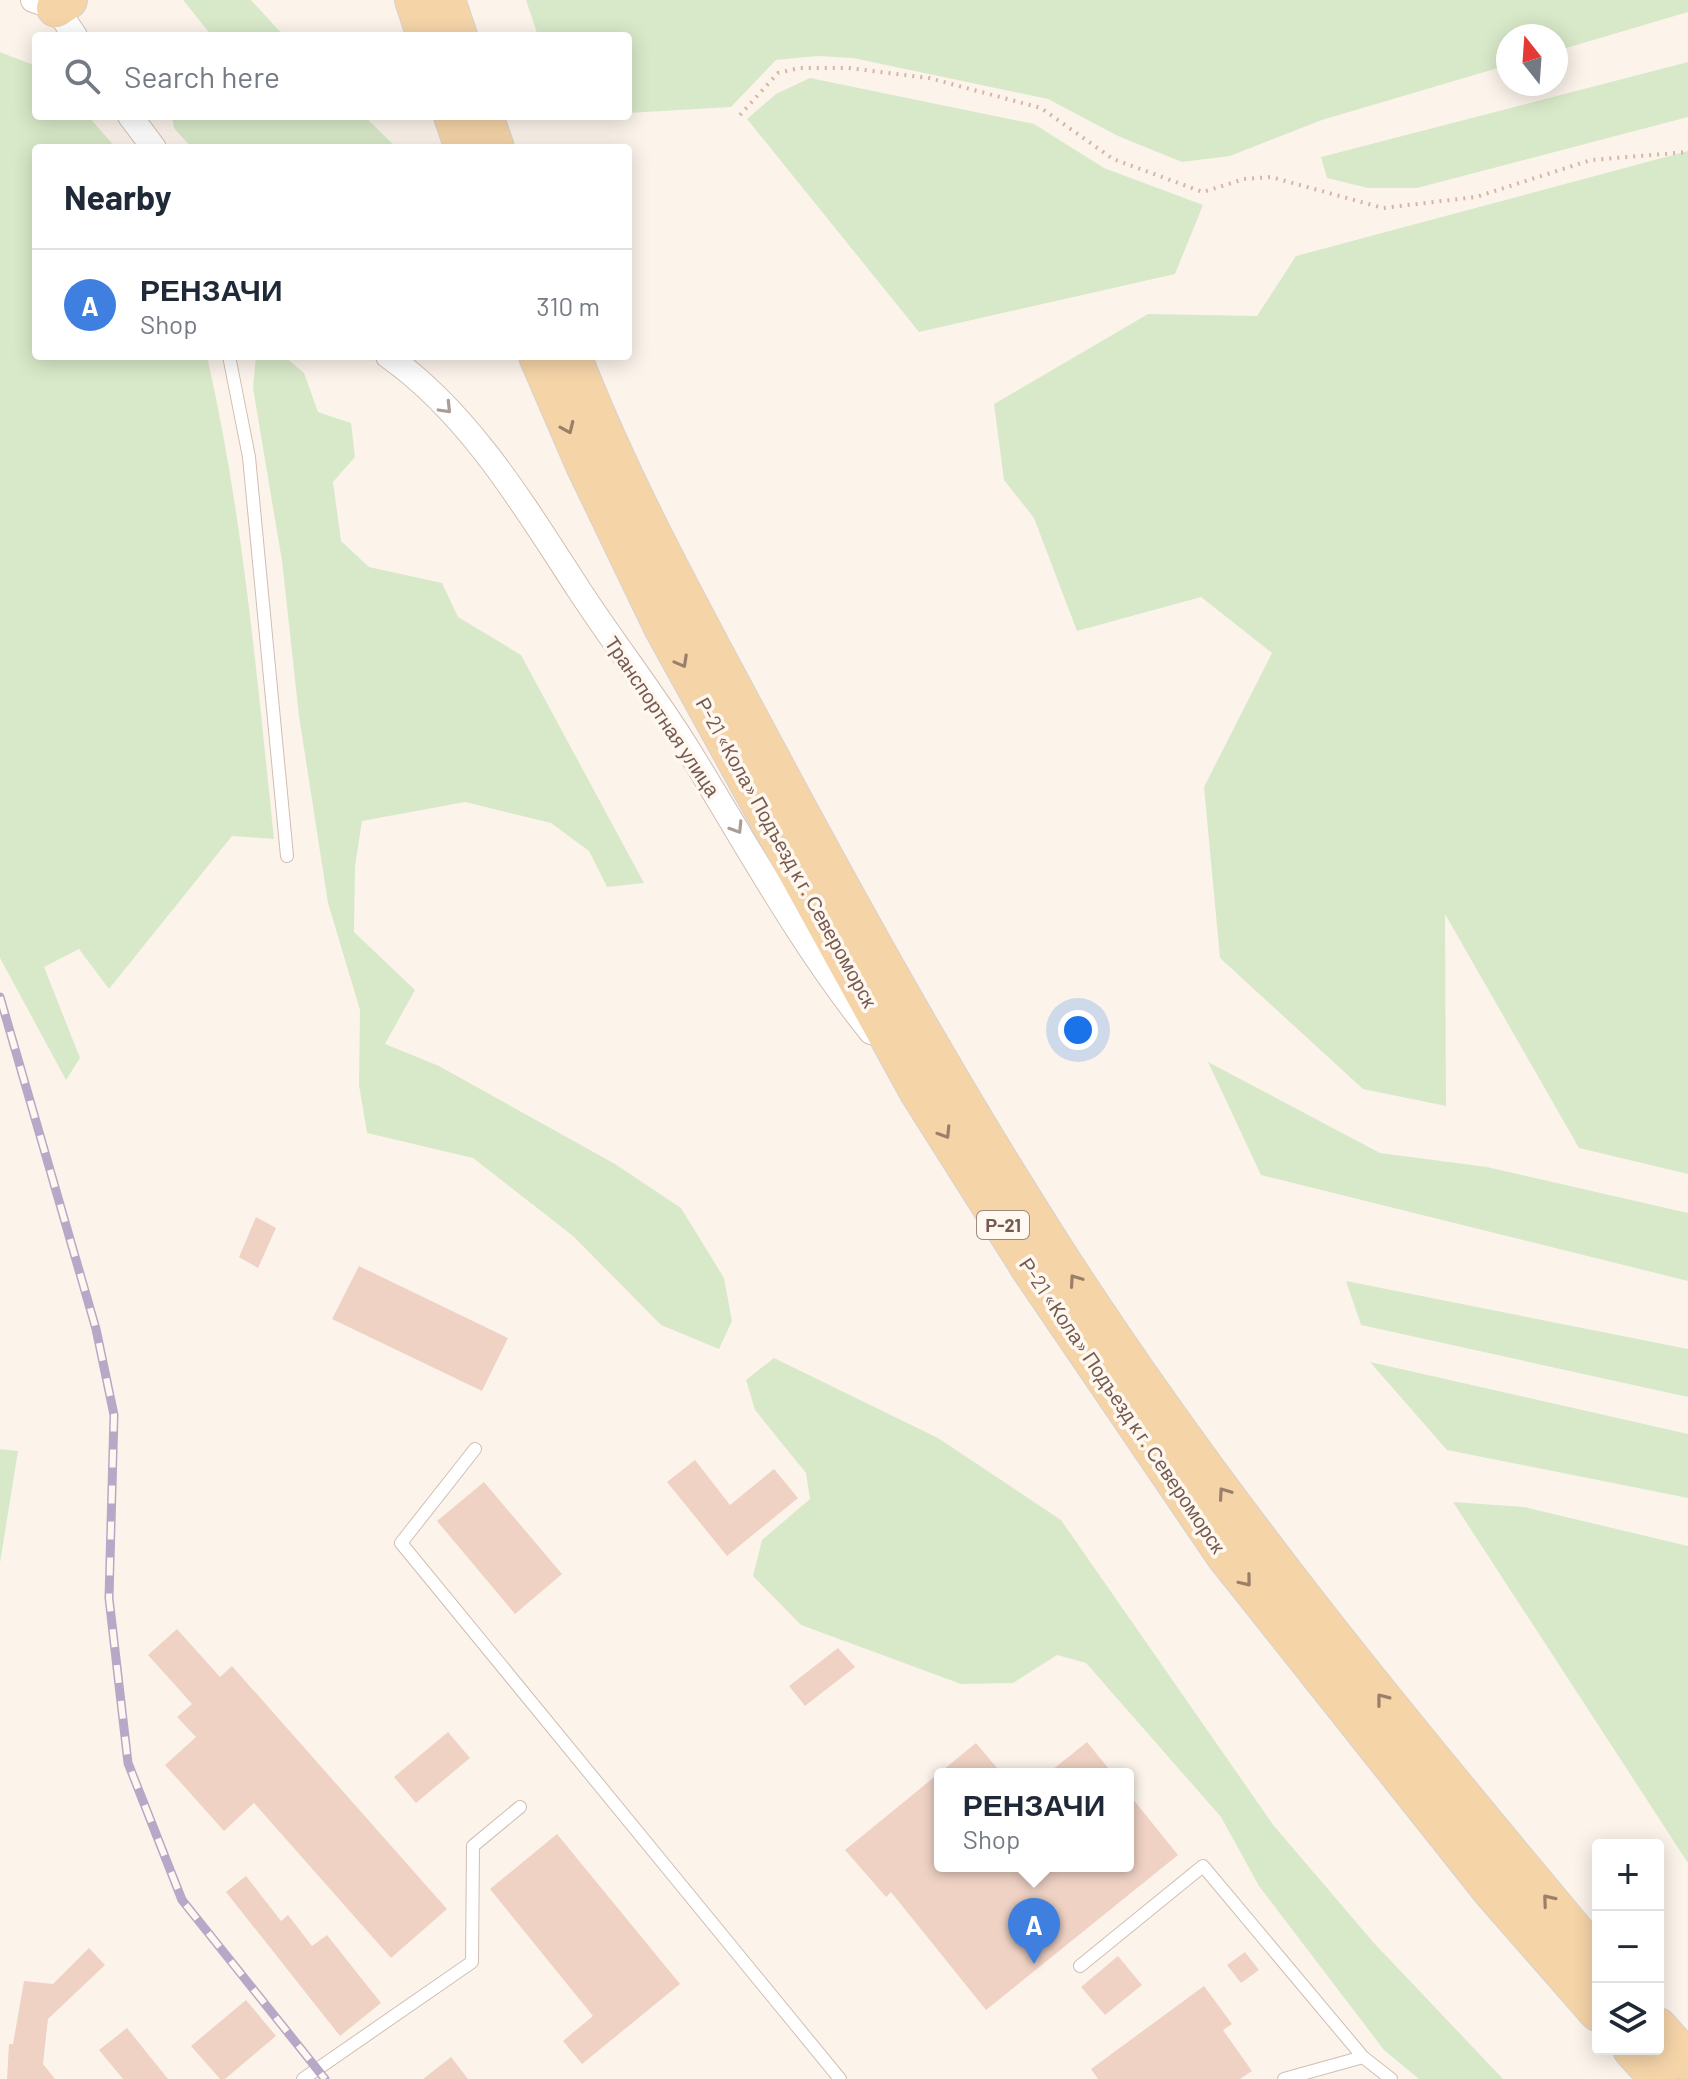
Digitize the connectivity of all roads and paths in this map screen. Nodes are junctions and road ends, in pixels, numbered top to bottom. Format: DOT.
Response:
graph roads {
  1 [pos="414,0"];
  2 [pos="446,0"];
  3 [pos="425,32"];
  4 [pos="457,32"];
  5 [pos="740,115"];
  6 [pos="133,120"];
  7 [pos="454,120"];
  8 [pos="485,120"];
  9 [pos="151,144"];
  10 [pos="463,144"];
  11 [pos="494,144"];
  12 [pos="1688,152"];
  13 [pos="230,360"];
  14 [pos="394,360"];
  15 [pos="540,360"];
  16 [pos="574,360"];
  17 [pos="287,856"];
  18 [pos="919,1092"];
  19 [pos="475,1449"];
  20 [pos="520,1807"];
  21 [pos="1592,1952"];
  22 [pos="1080,1966"];
  23 [pos="1592,2005"];
  24 [pos="1664,2034"];
  25 [pos="1637,2055"];
  26 [pos="1363,2057"];
  27 [pos="1688,2061"];
  28 [pos="303,2079"];
  29 [pos="840,2079"];
  30 [pos="1284,2079"];
  31 [pos="1391,2079"];
  32 [pos="1659,2079"];
  1 -- 3 [label="main road"];
  2 -- 4 [label="main road"];
  5 -- 12 [label="path"];
  6 -- 9 [label="street"];
  7 -- 10 [label="main road"];
  8 -- 11 [label="main road"];
  13 -- 17 [label="lane"];
  14 -- 18 [label="street, Транспортная улица, one-way"];
  15 -- 18 [label="main road, Р-21 «Кола» Подъезд к г. Североморск / Р-21, one-way"];
  21 -- 16 [label="main road, Р-21 «Кола» Подъезд к г. Североморск / Р-21, one-way"];
  18 -- 23 [label="main road, Р-21 «Кола» Подъезд к г. Североморск / Р-21, one-way"];
  19 -- 29 [label="lane"];
  20 -- 28 [label="lane"];
  22 -- 26 [label="lane"];
  24 -- 27 [label="main road"];
  25 -- 32 [label="main road"];
  26 -- 30 [label="lane"];
  26 -- 31 [label="lane"];
}
